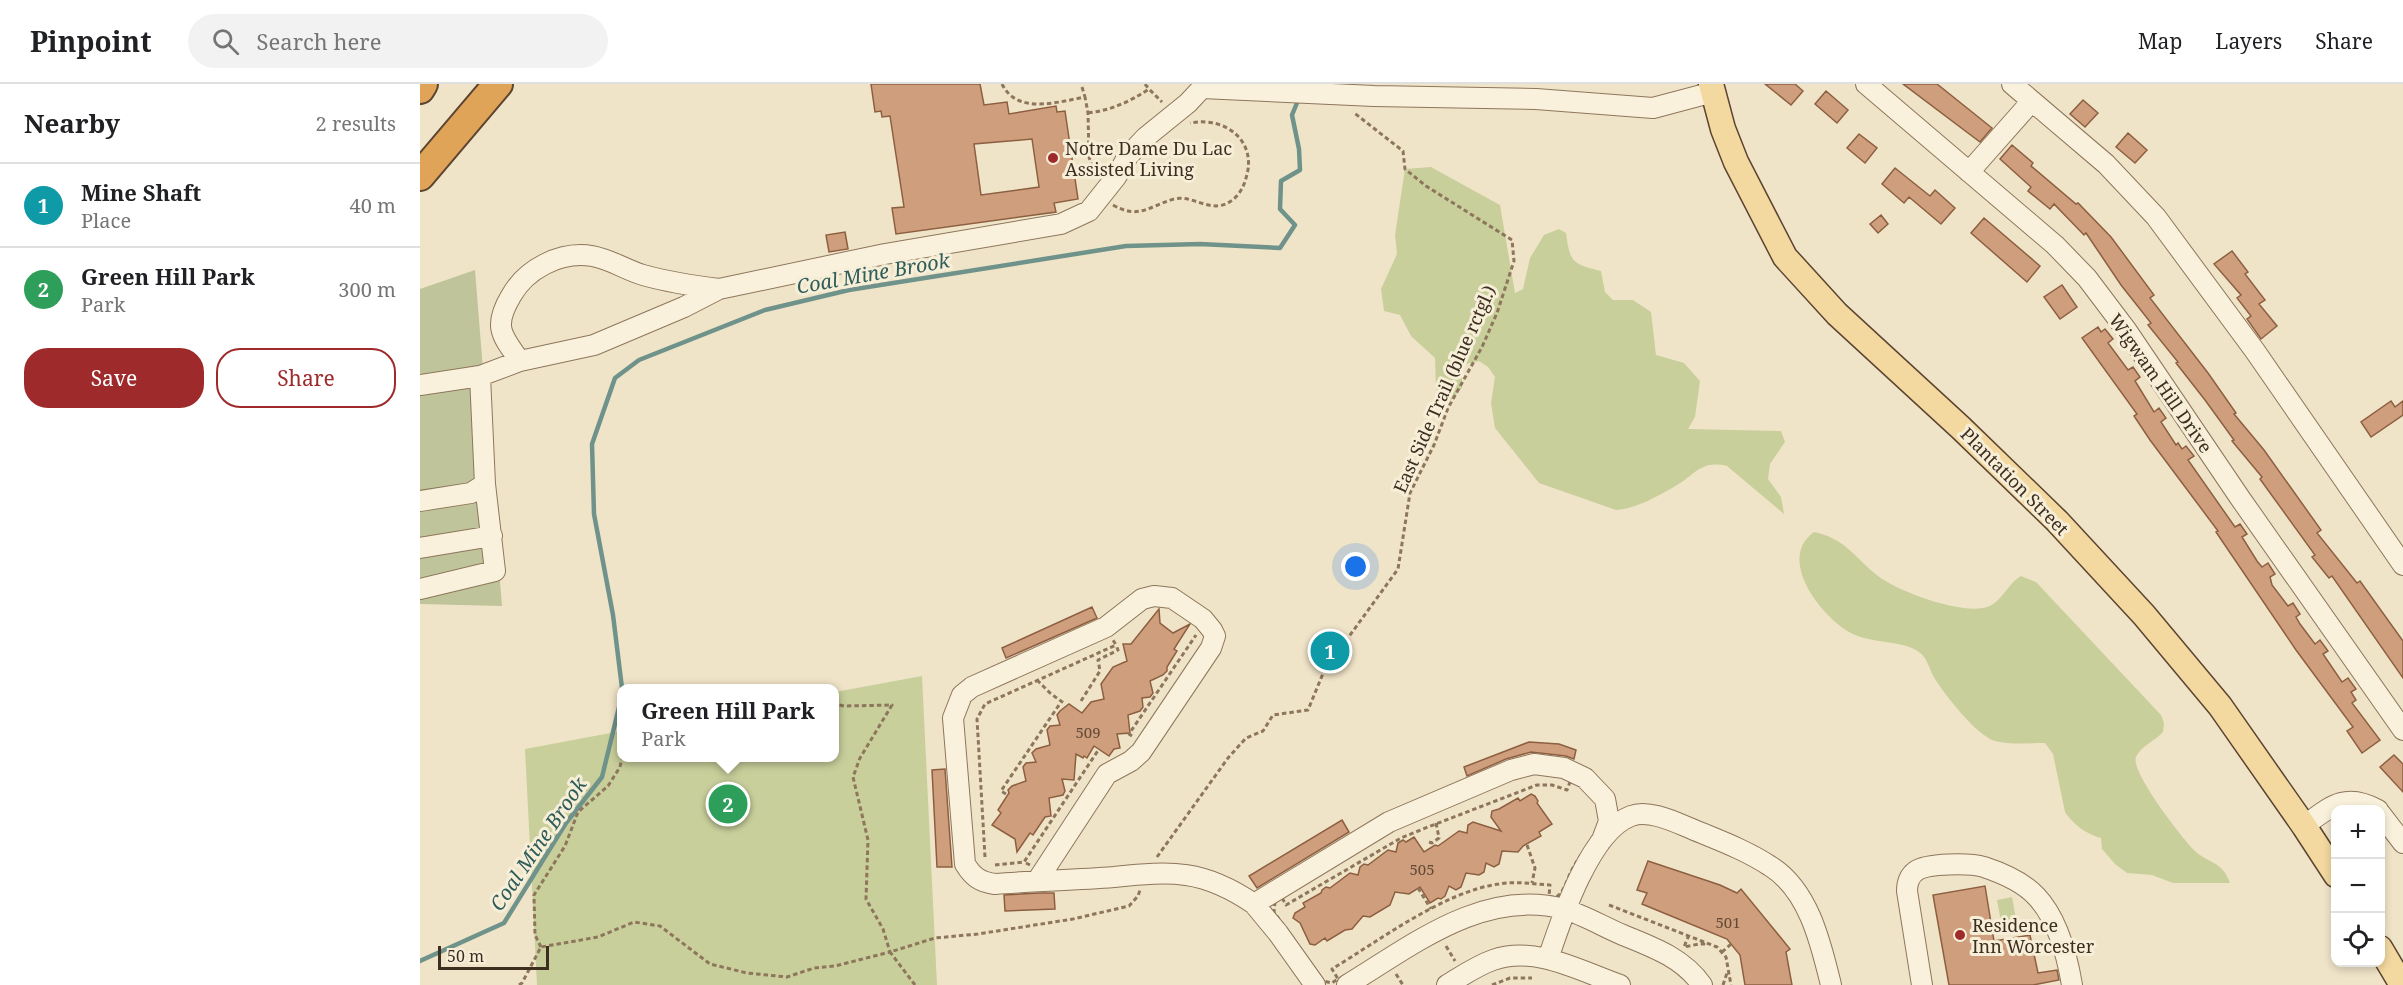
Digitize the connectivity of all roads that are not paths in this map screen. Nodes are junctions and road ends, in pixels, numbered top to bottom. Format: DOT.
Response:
graph roads {
  1 [pos="423,84"];
  2 [pos="498,84"];
  3 [pos="1866,84"];
  4 [pos="2012,84"];
  5 [pos="420,88"];
  6 [pos="1712,88"];
  7 [pos="2032,101"];
  8 [pos="1969,172"];
  9 [pos="420,176"];
  10 [pos="720,289"];
  11 [pos="520,361"];
  12 [pos="480,376"];
  13 [pos="420,386"];
  14 [pos="485,484"];
  15 [pos="420,501"];
  16 [pos="492,536"];
  17 [pos="420,548"];
  18 [pos="2403,564"];
  19 [pos="420,589"];
  20 [pos="2403,730"];
  21 [pos="2334,805"];
  22 [pos="2366,805"];
  23 [pos="2331,807"];
  24 [pos="2385,819"];
  25 [pos="2304,826"];
  26 [pos="1602,840"];
  27 [pos="2403,843"];
  28 [pos="2331,867"];
  29 [pos="1039,877"];
  30 [pos="1254,904"];
  31 [pos="1566,910"];
  32 [pos="2385,956"];
  33 [pos="1548,959"];
  34 [pos="1692,981"];
  35 [pos="1315,985"];
  36 [pos="1347,985"];
  37 [pos="1447,985"];
  38 [pos="1620,985"];
  39 [pos="1831,985"];
  40 [pos="1922,985"];
  41 [pos="2072,985"];
  42 [pos="2402,985"];
  1 -- 5 [label="highway"];
  2 -- 9 [label="highway"];
  3 -- 8 [label="street, Wigwam Hill Drive"];
  4 -- 7 [label="street"];
  6 -- 10 [label="street"];
  6 -- 25 [label="main road, Plantation Street"];
  7 -- 8 [label="street"];
  7 -- 18 [label="street"];
  8 -- 20 [label="street, Wigwam Hill Drive"];
  10 -- 11 [label="street"];
  10 -- 11 [label="street"];
  11 -- 12 [label="street"];
  12 -- 13 [label="street"];
  12 -- 14 [label="street"];
  14 -- 15 [label="street"];
  14 -- 16 [label="street"];
  16 -- 17 [label="street"];
  16 -- 19 [label="street"];
  21 -- 22 [label="street"];
  23 -- 25 [label="street"];
  24 -- 27 [label="street"];
  25 -- 28 [label="main road, Plantation Street"];
  26 -- 30 [label="street"];
  26 -- 31 [label="street"];
  26 -- 39 [label="street"];
  29 -- 29 [label="street"];
  29 -- 30 [label="street"];
  30 -- 35 [label="street"];
  31 -- 33 [label="street"];
  31 -- 34 [label="street"];
  31 -- 36 [label="street"];
  32 -- 42 [label="main road"];
  33 -- 37 [label="street"];
  33 -- 38 [label="street"];
  40 -- 41 [label="street"];
}
